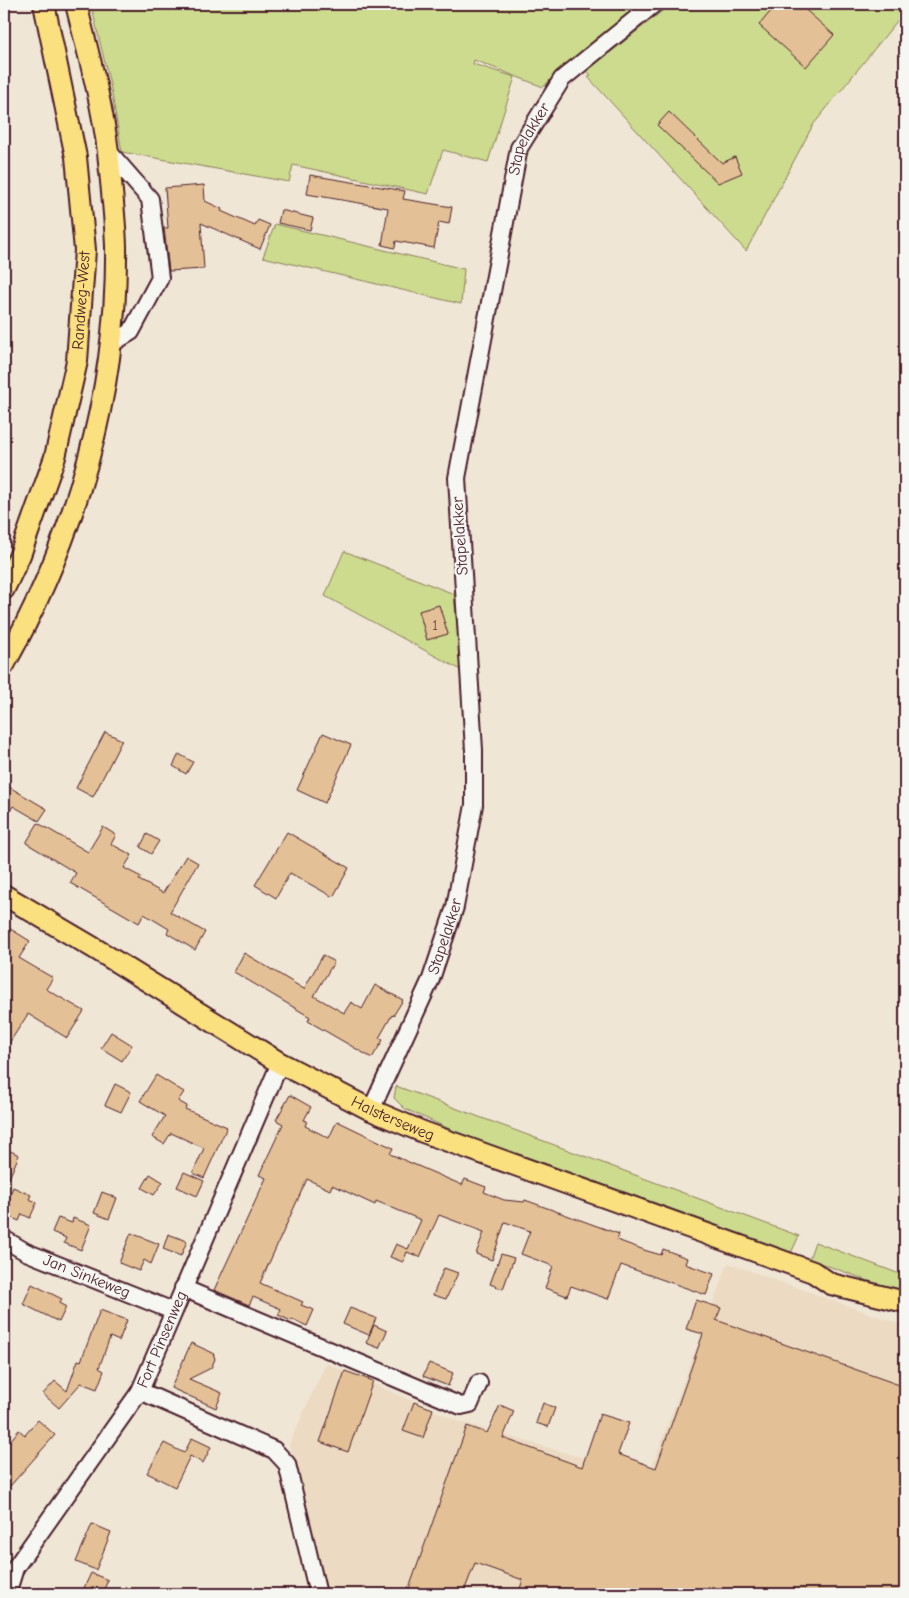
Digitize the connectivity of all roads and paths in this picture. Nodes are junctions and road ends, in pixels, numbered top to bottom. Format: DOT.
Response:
graph roads {
  1 [pos="44,4"];
  2 [pos="76,4"];
  3 [pos="654,4"];
  4 [pos="108,151"];
  5 [pos="111,344"];
  6 [pos="4,589"];
  7 [pos="4,665"];
  8 [pos="4,895"];
  9 [pos="280,1063"];
  10 [pos="371,1110"];
  11 [pos="4,1239"];
  12 [pos="813,1272"];
  13 [pos="905,1287"];
  14 [pos="183,1288"];
  15 [pos="905,1302"];
  16 [pos="173,1310"];
  17 [pos="479,1383"];
  18 [pos="140,1391"];
  19 [pos="7,1594"];
  20 [pos="318,1594"];
  1 -- 6 [label="main road, Randweg-West"];
  2 -- 4 [label="main road, Randweg-West"];
  3 -- 10 [label="street, Stapelakker"];
  4 -- 5 [label="main road, Randweg-West"];
  4 -- 5 [label="street, Randweg-West"];
  5 -- 7 [label="main road, Randweg-West"];
  8 -- 9 [label="main road, Halsterseweg"];
  9 -- 10 [label="main road, Halsterseweg"];
  9 -- 14 [label="street, Fort Pinsenweg"];
  10 -- 12 [label="main road, Halsterseweg"];
  11 -- 16 [label="street, Jan Sinkeweg"];
  12 -- 13 [label="main road, Halsterseweg"];
  12 -- 15 [label="main road, Halsterseweg"];
  14 -- 16 [label="street, Fort Pinsenweg"];
  14 -- 17 [label="street"];
  16 -- 18 [label="street, Fort Pinsenweg"];
  18 -- 19 [label="street, Fort Pinsenweg"];
  18 -- 20 [label="street"];
}
